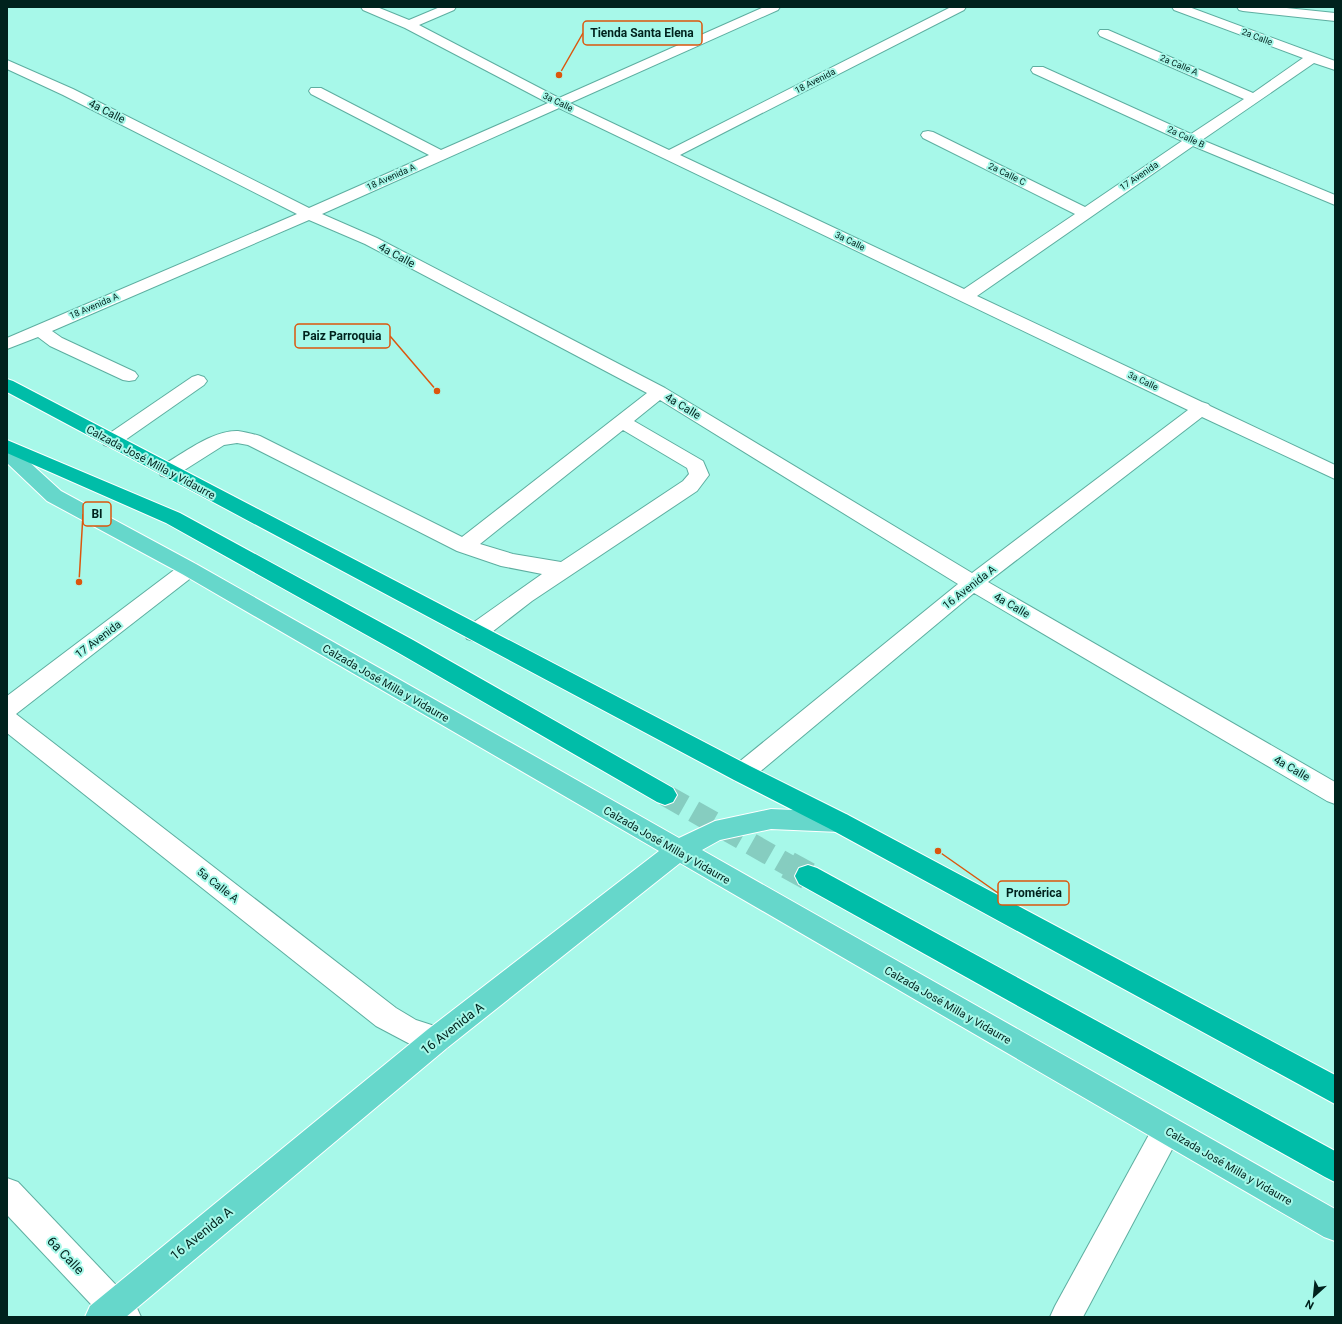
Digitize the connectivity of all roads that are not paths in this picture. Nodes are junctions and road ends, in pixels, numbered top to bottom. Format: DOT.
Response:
graph roads {
  1 [pos="367,7"];
  2 [pos="450,7"];
  3 [pos="774,7"];
  4 [pos="960,7"];
  5 [pos="1178,7"];
  6 [pos="1243,7"];
  7 [pos="1326,7"];
  8 [pos="1335,8"];
  9 [pos="1335,17"];
  10 [pos="409,25"];
  11 [pos="1104,33"];
  12 [pos="1312,58"];
  13 [pos="7,64"];
  14 [pos="1335,66"];
  15 [pos="1038,70"];
  16 [pos="316,92"];
  17 [pos="1254,98"];
  18 [pos="557,102"];
  19 [pos="928,135"];
  20 [pos="1192,139"];
  21 [pos="670,155"];
  22 [pos="439,156"];
  23 [pos="1335,200"];
  24 [pos="1086,212"];
  25 [pos="309,214"];
  26 [pos="965,296"];
  27 [pos="40,330"];
  28 [pos="7,344"];
  29 [pos="129,376"];
  30 [pos="198,381"];
  31 [pos="7,385"];
  32 [pos="659,392"];
  33 [pos="1202,408"];
  34 [pos="621,421"];
  35 [pos="111,441"];
  36 [pos="7,446"];
  37 [pos="7,452"];
  38 [pos="168,472"];
  39 [pos="1335,473"];
  40 [pos="464,546"];
  41 [pos="189,569"];
  42 [pos="564,570"];
  43 [pos="973,583"];
  44 [pos="475,632"];
  45 [pos="7,708"];
  46 [pos="7,720"];
  47 [pos="742,773"];
  48 [pos="1335,794"];
  49 [pos="664,795"];
  50 [pos="839,822"];
  51 [pos="677,851"];
  52 [pos="808,876"];
  53 [pos="436,1039"];
  54 [pos="1335,1090"];
  55 [pos="1167,1130"];
  56 [pos="1335,1167"];
  57 [pos="7,1193"];
  58 [pos="1335,1226"];
  59 [pos="113,1313"];
  60 [pos="1066,1317"];
  1 -- 10 [label="street, 3a Calle"];
  2 -- 10 [label="street"];
  3 -- 18 [label="street, 18 Avenida A"];
  4 -- 21 [label="street, 18 Avenida"];
  5 -- 12 [label="street, 2a Calle"];
  6 -- 9 [label="street"];
  7 -- 8 [label="street"];
  10 -- 18 [label="street, 3a Calle"];
  11 -- 17 [label="street, 2a Calle A"];
  12 -- 14 [label="street, 2a Calle"];
  12 -- 17 [label="street, 17 Avenida"];
  13 -- 25 [label="street, 4a Calle"];
  15 -- 20 [label="street, 2a Calle B"];
  16 -- 22 [label="street"];
  17 -- 20 [label="street, 17 Avenida"];
  18 -- 21 [label="street, 3a Calle"];
  18 -- 22 [label="street, 18 Avenida A"];
  19 -- 24 [label="street, 2a Calle C"];
  20 -- 23 [label="street, 2a Calle B"];
  20 -- 24 [label="street, 17 Avenida"];
  21 -- 26 [label="street, 3a Calle"];
  22 -- 25 [label="street, 18 Avenida A"];
  24 -- 26 [label="street, 17 Avenida"];
  25 -- 27 [label="street, 18 Avenida A"];
  25 -- 32 [label="street, 4a Calle"];
  26 -- 33 [label="street, 3a Calle"];
  27 -- 28 [label="street, 18 Avenida A"];
  27 -- 29 [label="street"];
  30 -- 35 [label="street"];
  31 -- 35 [label="highway, Calzada José Milla y Vidaurre"];
  32 -- 34 [label="street"];
  32 -- 43 [label="street, 4a Calle"];
  33 -- 39 [label="street, 3a Calle"];
  33 -- 43 [label="street, 16 Avenida A"];
  34 -- 40 [label="street"];
  34 -- 42 [label="street"];
  35 -- 38 [label="highway, Calzada José Milla y Vidaurre"];
  36 -- 49 [label="highway"];
  37 -- 41 [label="main road, Calzada José Milla y Vidaurre"];
  38 -- 40 [label="street"];
  38 -- 44 [label="highway, Calzada José Milla y Vidaurre"];
  40 -- 42 [label="street"];
  41 -- 45 [label="street, 17 Avenida"];
  41 -- 51 [label="main road, Calzada José Milla y Vidaurre"];
  42 -- 44 [label="street"];
  43 -- 47 [label="street, 16 Avenida A"];
  43 -- 48 [label="street, 4a Calle"];
  44 -- 47 [label="highway, Calzada José Milla y Vidaurre"];
  46 -- 53 [label="street, 5a Calle A"];
  47 -- 50 [label="highway, Calzada José Milla y Vidaurre"];
  50 -- 51 [label="main road, 16 Avenida A"];
  50 -- 54 [label="highway, Calzada José Milla y Vidaurre"];
  51 -- 53 [label="main road, 16 Avenida A"];
  51 -- 55 [label="main road, Calzada José Milla y Vidaurre"];
  52 -- 56 [label="highway"];
  53 -- 59 [label="main road, 16 Avenida A"];
  55 -- 58 [label="main road, Calzada José Milla y Vidaurre"];
  55 -- 60 [label="street"];
  57 -- 59 [label="street, 6a Calle"];
}
